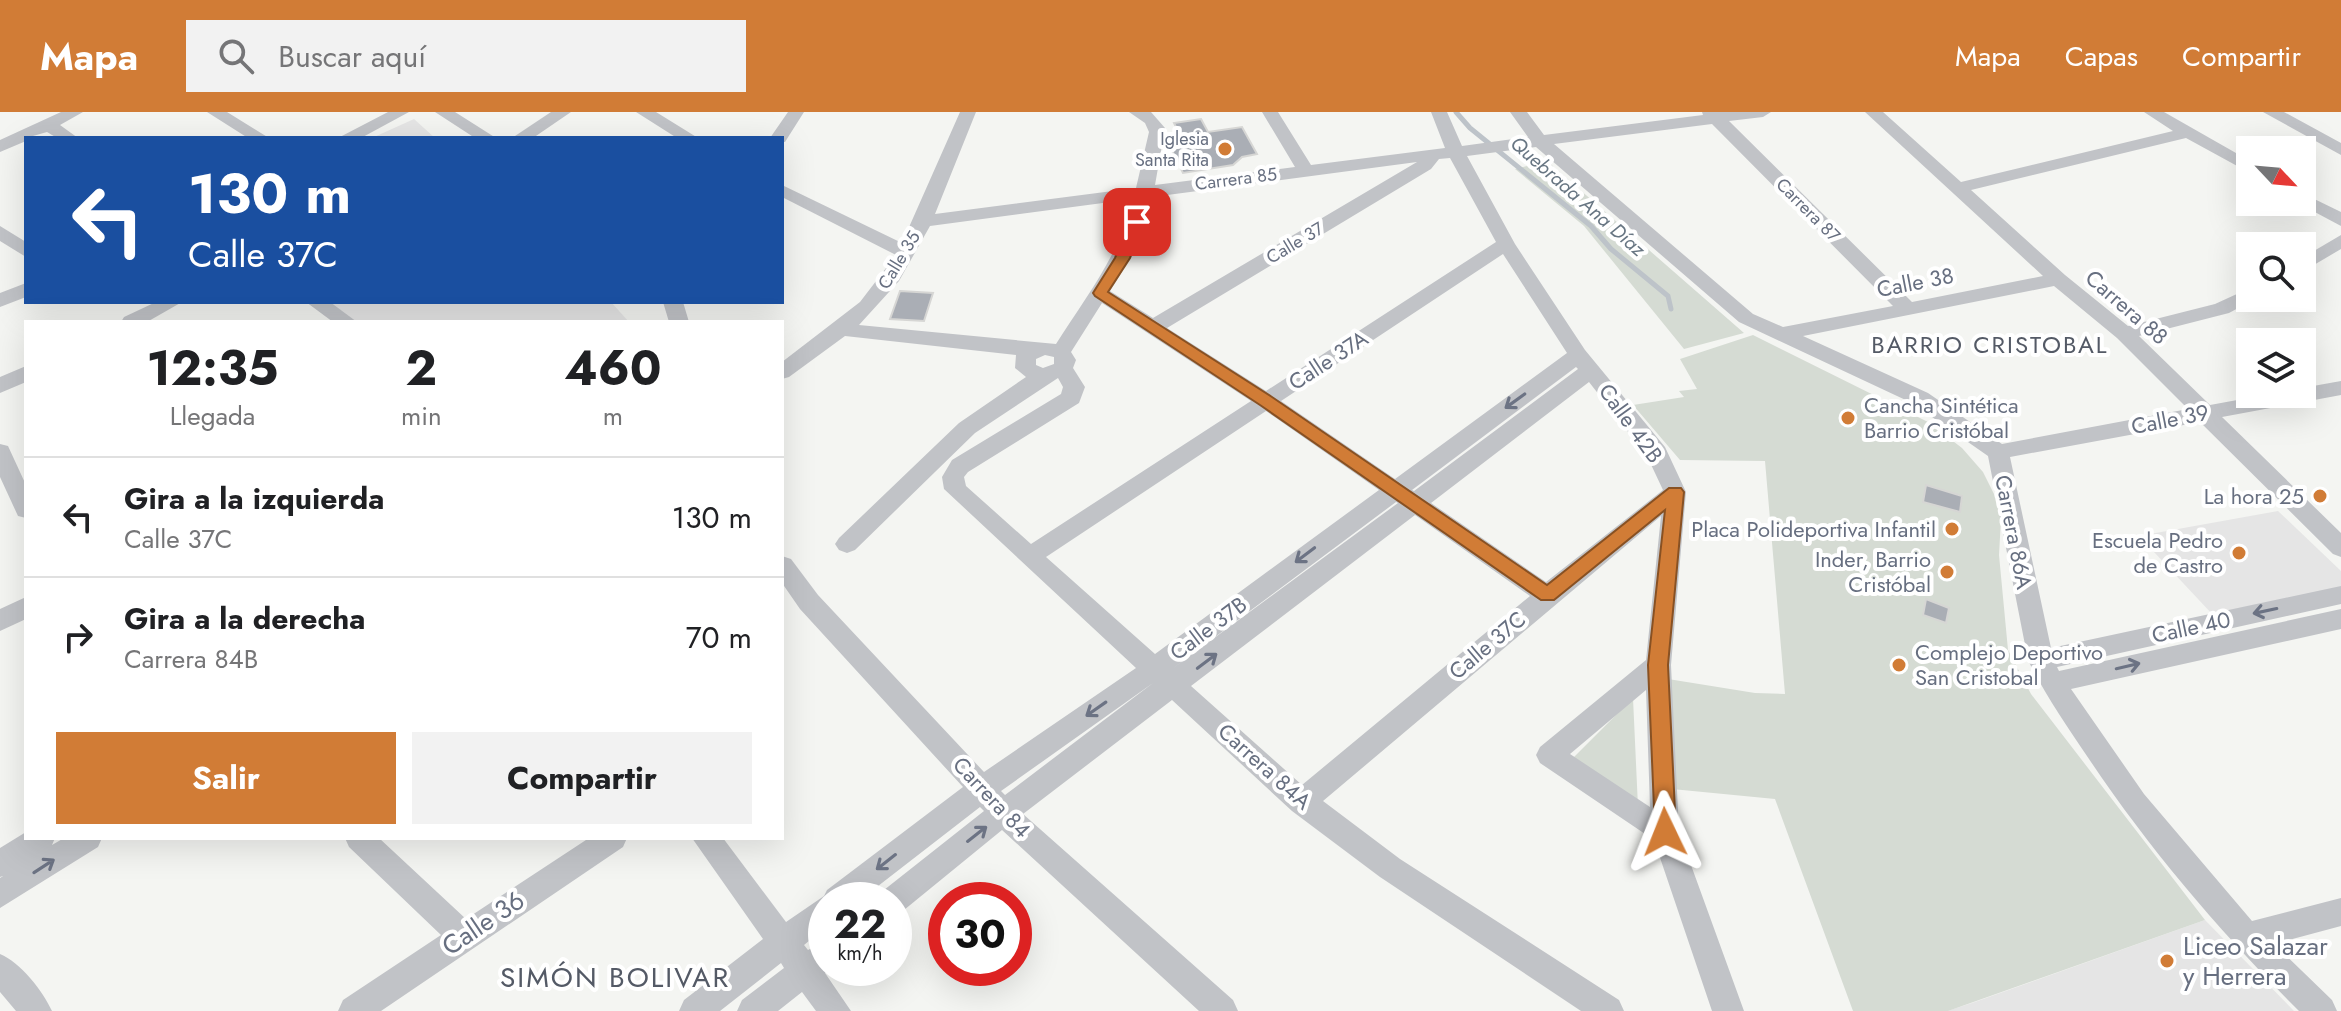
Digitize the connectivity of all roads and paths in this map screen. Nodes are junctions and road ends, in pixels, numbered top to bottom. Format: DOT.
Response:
graph roads {
  1 [pos="75,112"];
  2 [pos="215,112"];
  3 [pos="401,112"];
  4 [pos="443,112"];
  5 [pos="563,112"];
  6 [pos="644,112"];
  7 [pos="796,112"];
  8 [pos="968,112"];
  9 [pos="1270,112"];
  10 [pos="1439,112"];
  11 [pos="1518,112"];
  12 [pos="1763,112"];
  13 [pos="1873,112"];
  14 [pos="2152,112"];
  15 [pos="2271,112"];
  16 [pos="1144,115"];
  17 [pos="1713,115"];
  18 [pos="48,125"];
  19 [pos="2187,133"];
  20 [pos="66,136"];
  21 [pos="257,136"];
  22 [pos="351,136"];
  23 [pos="484,136"];
  24 [pos="524,136"];
  25 [pos="686,136"];
  26 [pos="780,136"];
  27 [pos="1539,140"];
  28 [pos="0,147"];
  29 [pos="2341,150"];
  30 [pos="1453,151"];
  31 [pos="2236,160"];
  32 [pos="1305,170"];
  33 [pos="1958,188"];
  34 [pos="784,191"];
  35 [pos="1144,191"];
  36 [pos="2316,206"];
  37 [pos="2341,220"];
  38 [pos="922,221"];
  39 [pos="0,232"];
  40 [pos="2341,241"];
  41 [pos="1506,244"];
  42 [pos="24,250"];
  43 [pos="905,252"];
  44 [pos="2316,257"];
  45 [pos="2058,279"];
  46 [pos="24,290"];
  47 [pos="1100,293"];
  48 [pos="0,301"];
  49 [pos="2236,302"];
  50 [pos="168,304"];
  51 [pos="319,304"];
  52 [pos="1907,308"];
  53 [pos="135,320"];
  54 [pos="344,320"];
  55 [pos="1152,328"];
  56 [pos="840,329"];
  57 [pos="2124,333"];
  58 [pos="1782,334"];
  59 [pos="1584,362"];
  60 [pos="1055,365"];
  61 [pos="784,371"];
  62 [pos="24,374"];
  63 [pos="0,386"];
  64 [pos="2341,388"];
  65 [pos="1266,401"];
  66 [pos="2206,412"];
  67 [pos="0,452"];
  68 [pos="1998,452"];
  69 [pos="1675,492"];
  70 [pos="1403,496"];
  71 [pos="24,503"];
  72 [pos="0,511"];
  73 [pos="847,544"];
  74 [pos="2341,548"];
  75 [pos="1030,556"];
  76 [pos="784,568"];
  77 [pos="1547,595"];
  78 [pos="2341,595"];
  79 [pos="24,608"];
  80 [pos="2341,619"];
  81 [pos="0,621"];
  82 [pos="1658,665"];
  83 [pos="2047,672"];
  84 [pos="1165,677"];
  85 [pos="983,788"];
  86 [pos="1302,802"];
  87 [pos="1003,813"];
  88 [pos="1665,832"];
  89 [pos="38,840"];
  90 [pos="85,840"];
  91 [pos="361,840"];
  92 [pos="610,840"];
  93 [pos="707,840"];
  94 [pos="0,864"];
  95 [pos="860,882"];
  96 [pos="912,886"];
  97 [pos="0,894"];
  98 [pos="2341,912"];
  99 [pos="808,922"];
  100 [pos="463,936"];
  101 [pos="2246,937"];
  102 [pos="782,942"];
  103 [pos="808,959"];
  104 [pos="808,968"];
  105 [pos="0,969"];
  106 [pos="825,986"];
  107 [pos="36,1011"];
  108 [pos="354,1011"];
  109 [pos="695,1011"];
  110 [pos="753,1011"];
  111 [pos="835,1011"];
  112 [pos="1222,1011"];
  113 [pos="1608,1011"];
  114 [pos="1728,1011"];
  115 [pos="2321,1011"];
  1 -- 18 [label="street"];
  2 -- 21 [label="street"];
  3 -- 22 [label="street"];
  4 -- 23 [label="street"];
  5 -- 24 [label="street"];
  6 -- 25 [label="street"];
  7 -- 26 [label="street"];
  8 -- 38 [label="street, Calle 35"];
  9 -- 32 [label="street"];
  10 -- 30 [label="street"];
  11 -- 27 [label="street, Carrera 86A"];
  12 -- 17 [label="street"];
  13 -- 33 [label="street, Carrera 88"];
  14 -- 19 [label="street"];
  15 -- 29 [label="street"];
  16 -- 35 [label="street"];
  17 -- 27 [label="street"];
  17 -- 52 [label="street, Carrera 87"];
  18 -- 20 [label="street"];
  18 -- 28 [label="street"];
  19 -- 31 [label="street"];
  19 -- 33 [label="street"];
  27 -- 30 [label="street"];
  27 -- 58 [label="street, Carrera 86A"];
  30 -- 32 [label="street, Carrera 85"];
  30 -- 41 [label="street, Calle 42B"];
  30 -- 55 [label="street, Calle 37"];
  32 -- 35 [label="street, Carrera 85"];
  33 -- 45 [label="street, Carrera 88"];
  34 -- 43 [label="street"];
  35 -- 38 [label="street, Carrera 85"];
  35 -- 47 [label="street"];
  36 -- 37 [label="street"];
  38 -- 43 [label="street, Calle 35"];
  39 -- 42 [label="street"];
  40 -- 44 [label="street"];
  41 -- 59 [label="street, Calle 42B"];
  41 -- 65 [label="street, Calle 37A"];
  43 -- 56 [label="street, Calle 35"];
  45 -- 52 [label="street, Calle 38"];
  45 -- 57 [label="street, Carrera 88"];
  46 -- 48 [label="street"];
  47 -- 55 [label="street"];
  47 -- 60 [label="street"];
  49 -- 57 [label="street"];
  50 -- 53 [label="street"];
  51 -- 54 [label="street"];
  52 -- 58 [label="street, Calle 38"];
  55 -- 65 [label="street"];
  56 -- 60 [label="street"];
  56 -- 61 [label="street, Calle 35"];
  57 -- 66 [label="street, Carrera 88"];
  58 -- 68 [label="street, Carrera 86A"];
  59 -- 69 [label="street, Calle 42B"];
  59 -- 70 [label="street, Calle 37B"];
  60 -- 73 [label="street"];
  60 -- 75 [label="street, Carrera 84A"];
  62 -- 63 [label="street"];
  64 -- 66 [label="street, Calle 39"];
  65 -- 70 [label="street"];
  65 -- 75 [label="street, Calle 37A"];
  66 -- 68 [label="street, Calle 39"];
  66 -- 74 [label="street, Carrera 88"];
  67 -- 71 [label="street"];
  68 -- 83 [label="street, Carrera 86A"];
  69 -- 77 [label="street, Calle 37C"];
  69 -- 82 [label="street"];
  70 -- 77 [label="street"];
  70 -- 84 [label="street, Calle 37B"];
  71 -- 72 [label="street"];
  75 -- 84 [label="street, Carrera 84A"];
  76 -- 85 [label="street, Carrera 84"];
  77 -- 86 [label="street, Calle 37C"];
  78 -- 83 [label="street, Calle 40, one-way"];
  79 -- 81 [label="street"];
  83 -- 80 [label="street, Calle 40, one-way"];
  82 -- 88 [label="street"];
  82 -- 88 [label="street"];
  83 -- 101 [label="street, Carrera 86A"];
  84 -- 85 [label="street, Calle 37B, one-way"];
  84 -- 86 [label="street, Carrera 84A"];
  84 -- 87 [label="street, Calle 37B"];
  85 -- 87 [label="street, Carrera 84"];
  85 -- 95 [label="street, Calle 37B, one-way"];
  86 -- 113 [label="street, Carrera 84A"];
  96 -- 87 [label="street, Calle 37B, one-way"];
  87 -- 112 [label="street, Carrera 84"];
  88 -- 114 [label="street"];
  89 -- 94 [label="street"];
  97 -- 90 [label="street, one-way"];
  91 -- 100 [label="street"];
  92 -- 100 [label="street, Calle 36"];
  93 -- 102 [label="street"];
  98 -- 101 [label="street"];
  99 -- 102 [label="street"];
  100 -- 108 [label="street, Calle 36"];
  101 -- 115 [label="street, Carrera 86A"];
  102 -- 103 [label="street"];
  102 -- 109 [label="street"];
  104 -- 110 [label="street"];
  105 -- 107 [label="street"];
  106 -- 111 [label="street"];
}
